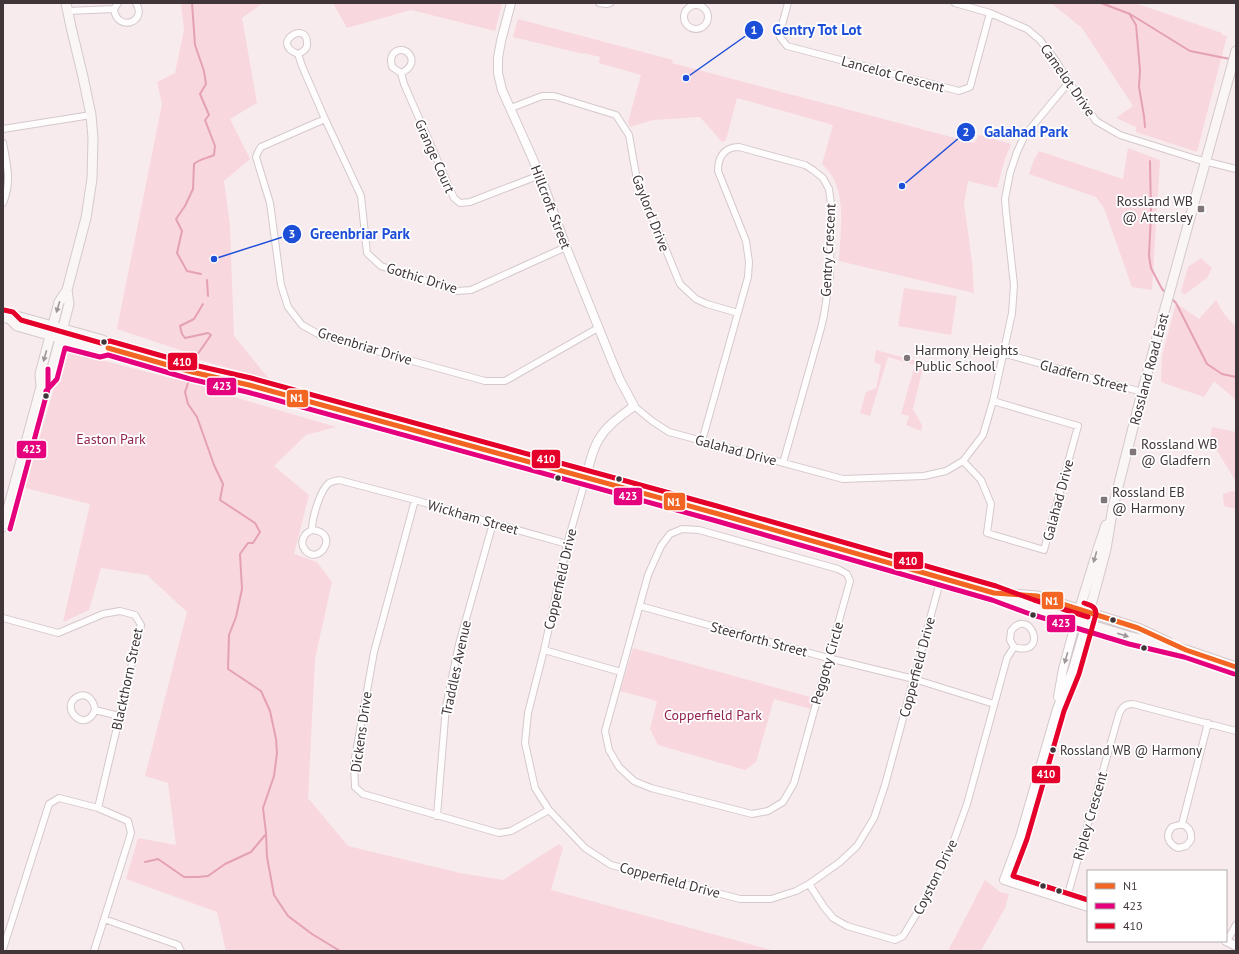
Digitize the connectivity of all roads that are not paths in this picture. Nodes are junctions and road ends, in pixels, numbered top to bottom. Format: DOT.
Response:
graph roads {
  1 [pos="118,3"];
  2 [pos="136,3"];
  3 [pos="511,3"];
  4 [pos="599,3"];
  5 [pos="610,3"];
  6 [pos="788,3"];
  7 [pos="955,3"];
  8 [pos="67,7"];
  9 [pos="114,9"];
  10 [pos="990,13"];
  11 [pos="1236,52"];
  12 [pos="298,54"];
  13 [pos="401,73"];
  14 [pos="1069,82"];
  15 [pos="511,108"];
  16 [pos="91,115"];
  17 [pos="325,119"];
  18 [pos="3,129"];
  19 [pos="3,143"];
  20 [pos="1205,161"];
  21 [pos="1236,169"];
  22 [pos="540,175"];
  23 [pos="3,203"];
  24 [pos="566,247"];
  25 [pos="67,290"];
  26 [pos="738,313"];
  27 [pos="6,318"];
  28 [pos="53,325"];
  29 [pos="63,328"];
  30 [pos="598,328"];
  31 [pos="50,336"];
  32 [pos="60,339"];
  33 [pos="108,348"];
  34 [pos="1002,353"];
  35 [pos="41,387"];
  36 [pos="1142,392"];
  37 [pos="992,401"];
  38 [pos="634,406"];
  39 [pos="702,441"];
  40 [pos="963,461"];
  41 [pos="784,463"];
  42 [pos="586,478"];
  43 [pos="415,500"];
  44 [pos="1113,507"];
  45 [pos="493,523"];
  46 [pos="3,527"];
  47 [pos="312,530"];
  48 [pos="567,544"];
  49 [pos="942,578"];
  50 [pos="994,593"];
  51 [pos="640,606"];
  52 [pos="1080,609"];
  53 [pos="1089,612"];
  54 [pos="3,618"];
  55 [pos="1076,621"];
  56 [pos="1086,624"];
  57 [pos="1014,647"];
  58 [pos="544,650"];
  59 [pos="1186,650"];
  60 [pos="828,658"];
  61 [pos="1236,667"];
  62 [pos="621,672"];
  63 [pos="914,680"];
  64 [pos="994,704"];
  65 [pos="1056,709"];
  66 [pos="95,710"];
  67 [pos="119,716"];
  68 [pos="1208,723"];
  69 [pos="1236,731"];
  70 [pos="98,808"];
  71 [pos="549,810"];
  72 [pos="437,816"];
  73 [pos="1182,824"];
  74 [pos="809,884"];
  75 [pos="1066,900"];
  76 [pos="1087,907"];
  77 [pos="104,919"];
  78 [pos="1236,925"];
  79 [pos="3,926"];
  80 [pos="10,927"];
  81 [pos="1227,939"];
  82 [pos="1227,942"];
  83 [pos="1236,946"];
  84 [pos="3,949"];
  85 [pos="94,951"];
  86 [pos="181,951"];
  1 -- 9 [label="street"];
  2 -- 9 [label="street"];
  3 -- 15 [label="street, Hillcroft Street"];
  4 -- 5 [label="street"];
  6 -- 10 [label="street, Lancelot Crescent"];
  7 -- 10 [label="street, Camelot Drive"];
  8 -- 9 [label="street"];
  8 -- 16 [label="main road"];
  10 -- 14 [label="street, Camelot Drive"];
  11 -- 20 [label="main road, Rossland Road East"];
  12 -- 17 [label="street, Gothic Drive"];
  13 -- 22 [label="street, Grange Court"];
  14 -- 20 [label="street, Camelot Drive"];
  14 -- 34 [label="street, Galahad Drive"];
  15 -- 22 [label="street, Hillcroft Street"];
  15 -- 26 [label="street, Gaylord Drive"];
  16 -- 18 [label="street"];
  16 -- 25 [label="main road"];
  17 -- 24 [label="street, Gothic Drive"];
  17 -- 30 [label="street, Greenbriar Drive"];
  19 -- 23 [label="street"];
  20 -- 21 [label="street, Camelot Drive"];
  20 -- 36 [label="main road, Rossland Road East"];
  22 -- 24 [label="street, Hillcroft Street"];
  24 -- 30 [label="street, Hillcroft Street"];
  25 -- 28 [label="main road, one-way"];
  25 -- 29 [label="main road"];
  26 -- 39 [label="street, Gentry Crescent"];
  26 -- 41 [label="street, Gentry Crescent"];
  27 -- 28 [label="main road"];
  27 -- 31 [label="main road"];
  28 -- 29 [label="main road"];
  28 -- 31 [label="main road"];
  29 -- 32 [label="main road"];
  29 -- 33 [label="main road"];
  30 -- 38 [label="street, Hillcroft Street"];
  31 -- 32 [label="main road"];
  31 -- 35 [label="main road, one-way"];
  32 -- 33 [label="main road"];
  32 -- 35 [label="main road"];
  33 -- 42 [label="main road"];
  34 -- 36 [label="street, Gladfern Street"];
  34 -- 37 [label="street, Galahad Drive"];
  35 -- 46 [label="main road"];
  36 -- 44 [label="main road, Rossland Road East"];
  37 -- 40 [label="street, Galahad Drive"];
  37 -- 40 [label="street, Galahad Drive"];
  38 -- 39 [label="street, Galahad Drive"];
  38 -- 42 [label="street"];
  39 -- 41 [label="street, Galahad Drive"];
  40 -- 41 [label="street, Galahad Drive"];
  42 -- 48 [label="street, Copperfield Drive"];
  42 -- 49 [label="main road"];
  43 -- 45 [label="street, Wickham Street"];
  43 -- 47 [label="street, Wickham Street"];
  43 -- 72 [label="street, Dickens Drive"];
  44 -- 52 [label="main road, one-way"];
  44 -- 53 [label="main road, Rossland Road East"];
  45 -- 48 [label="street, Wickham Street"];
  45 -- 72 [label="street, Traddles Avenue"];
  47 -- 47 [label="street"];
  48 -- 58 [label="street, Copperfield Drive"];
  49 -- 50 [label="main road"];
  49 -- 63 [label="street, Copperfield Drive"];
  50 -- 52 [label="main road"];
  50 -- 55 [label="main road"];
  51 -- 60 [label="street, Steerforth Street"];
  51 -- 60 [label="street, Peggoty Circle"];
  51 -- 62 [label="street, Peggoty Circle"];
  52 -- 53 [label="main road"];
  52 -- 55 [label="main road"];
  53 -- 56 [label="main road, Rossland Road East"];
  53 -- 59 [label="main road"];
  54 -- 67 [label="street, Blackthorn Street"];
  55 -- 56 [label="main road"];
  55 -- 65 [label="street, Rossland Road East, one-way"];
  56 -- 59 [label="main road, one-way"];
  56 -- 65 [label="street, Rossland Road East"];
  57 -- 57 [label="street"];
  57 -- 64 [label="street, Coyston Drive"];
  58 -- 62 [label="street"];
  58 -- 71 [label="street, Copperfield Drive"];
  59 -- 61 [label="main road"];
  60 -- 62 [label="street, Peggoty Circle"];
  60 -- 63 [label="street, Steerforth Street"];
  63 -- 64 [label="street, Steerforth Street"];
  63 -- 74 [label="street, Copperfield Drive"];
  64 -- 74 [label="street, Coyston Drive"];
  65 -- 75 [label="street, Rossland Road East"];
  66 -- 66 [label="street"];
  66 -- 67 [label="street"];
  67 -- 70 [label="street, Blackthorn Street"];
  68 -- 69 [label="street, Ripley Crescent"];
  68 -- 73 [label="street"];
  68 -- 75 [label="street, Ripley Crescent"];
  70 -- 77 [label="street"];
  70 -- 80 [label="street"];
  71 -- 72 [label="street, Dickens Drive"];
  71 -- 74 [label="street, Copperfield Drive"];
  75 -- 76 [label="street"];
  77 -- 85 [label="street"];
  77 -- 86 [label="street"];
  78 -- 81 [label="street"];
  79 -- 80 [label="street"];
  80 -- 84 [label="street"];
  82 -- 83 [label="street"];
}
